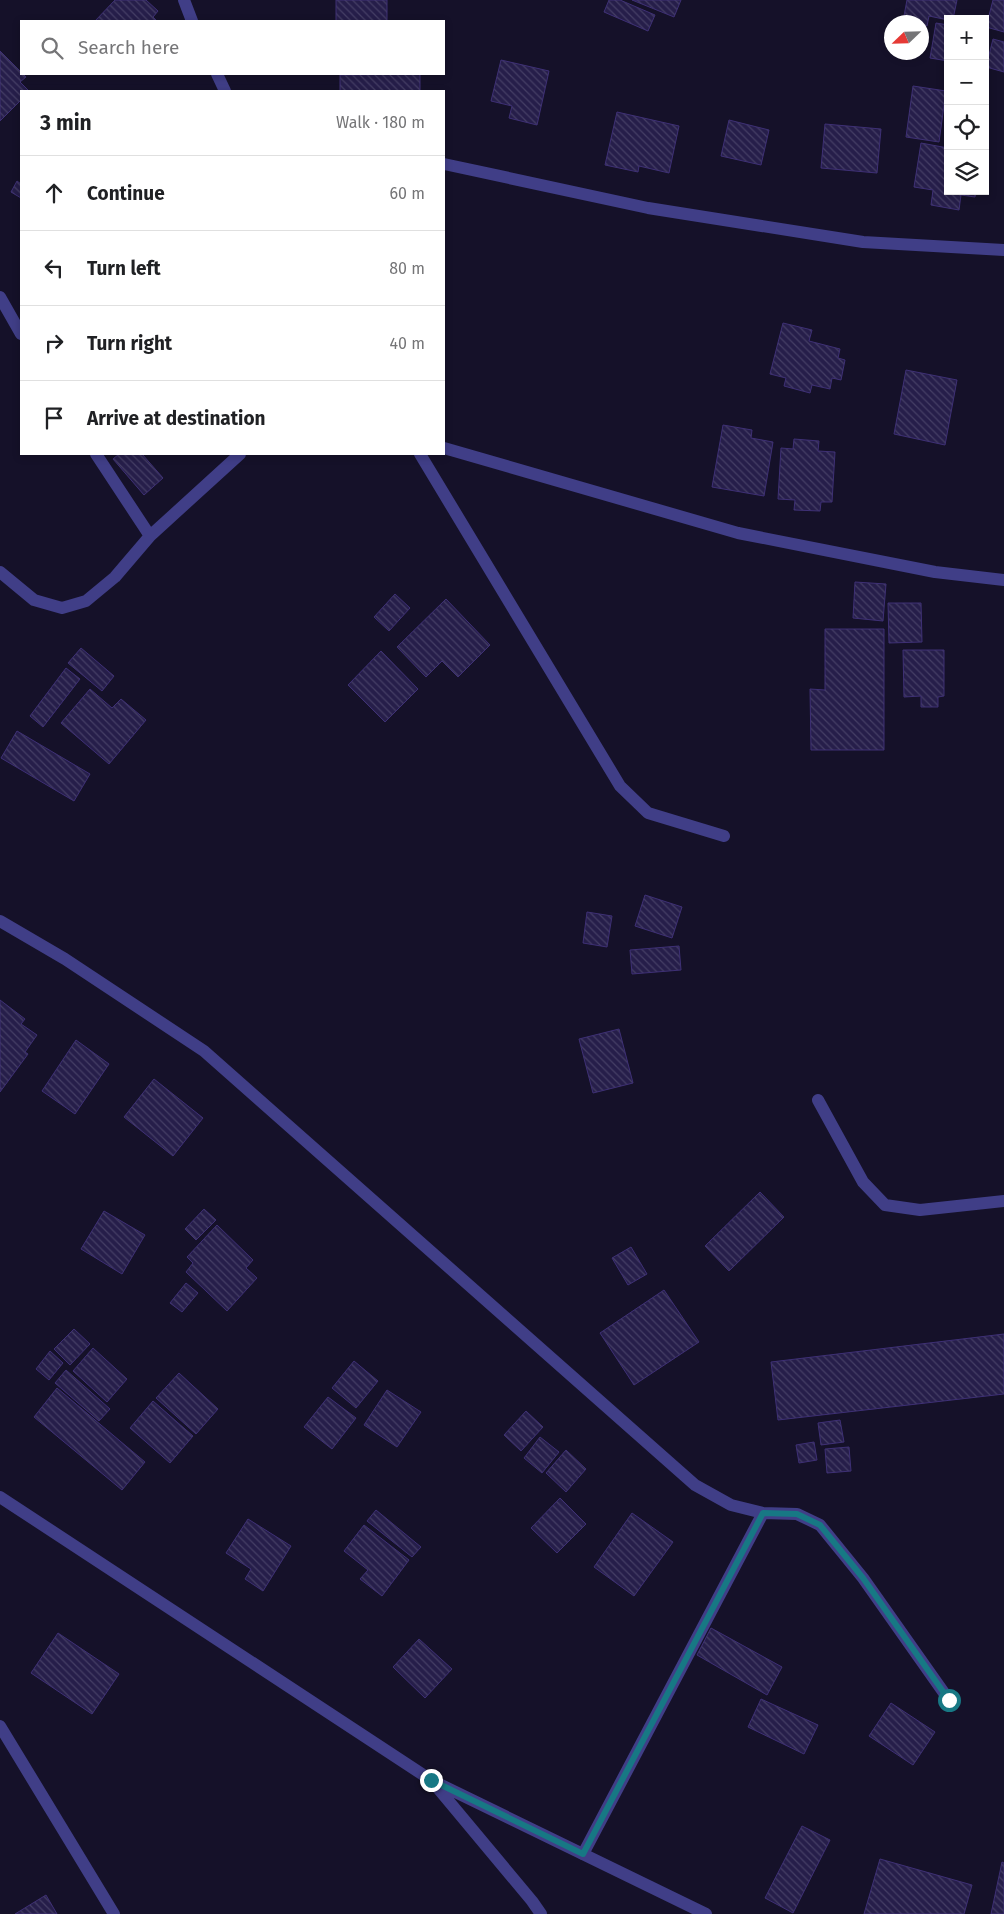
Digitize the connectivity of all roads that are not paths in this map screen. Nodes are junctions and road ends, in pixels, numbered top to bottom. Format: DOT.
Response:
graph roads {
  1 [pos="184,0"];
  2 [pos="192,20"];
  3 [pos="217,75"];
  4 [pos="225,90"];
  5 [pos="445,164"];
  6 [pos="1004,250"];
  7 [pos="0,297"];
  8 [pos="20,332"];
  9 [pos="445,448"];
  10 [pos="97,455"];
  11 [pos="239,455"];
  12 [pos="421,455"];
  13 [pos="150,536"];
  14 [pos="0,572"];
  15 [pos="1004,580"];
  16 [pos="724,836"];
  17 [pos="0,921"];
  18 [pos="818,1100"];
  19 [pos="1004,1202"];
  20 [pos="0,1497"];
  21 [pos="763,1513"];
  22 [pos="949,1700"];
  23 [pos="0,1726"];
  24 [pos="431,1780"];
  25 [pos="583,1854"];
  26 [pos="114,1914"];
  27 [pos="541,1914"];
  28 [pos="706,1914"];
  1 -- 2 [label="street"];
  3 -- 4 [label="street"];
  5 -- 6 [label="street"];
  7 -- 8 [label="street"];
  9 -- 15 [label="street"];
  10 -- 13 [label="street"];
  11 -- 13 [label="street"];
  12 -- 16 [label="street"];
  13 -- 14 [label="street"];
  17 -- 21 [label="street"];
  18 -- 19 [label="street"];
  20 -- 24 [label="street"];
  21 -- 22 [label="street"];
  21 -- 25 [label="street"];
  23 -- 26 [label="street"];
  24 -- 25 [label="street"];
  24 -- 27 [label="street"];
  25 -- 28 [label="street"];
}
